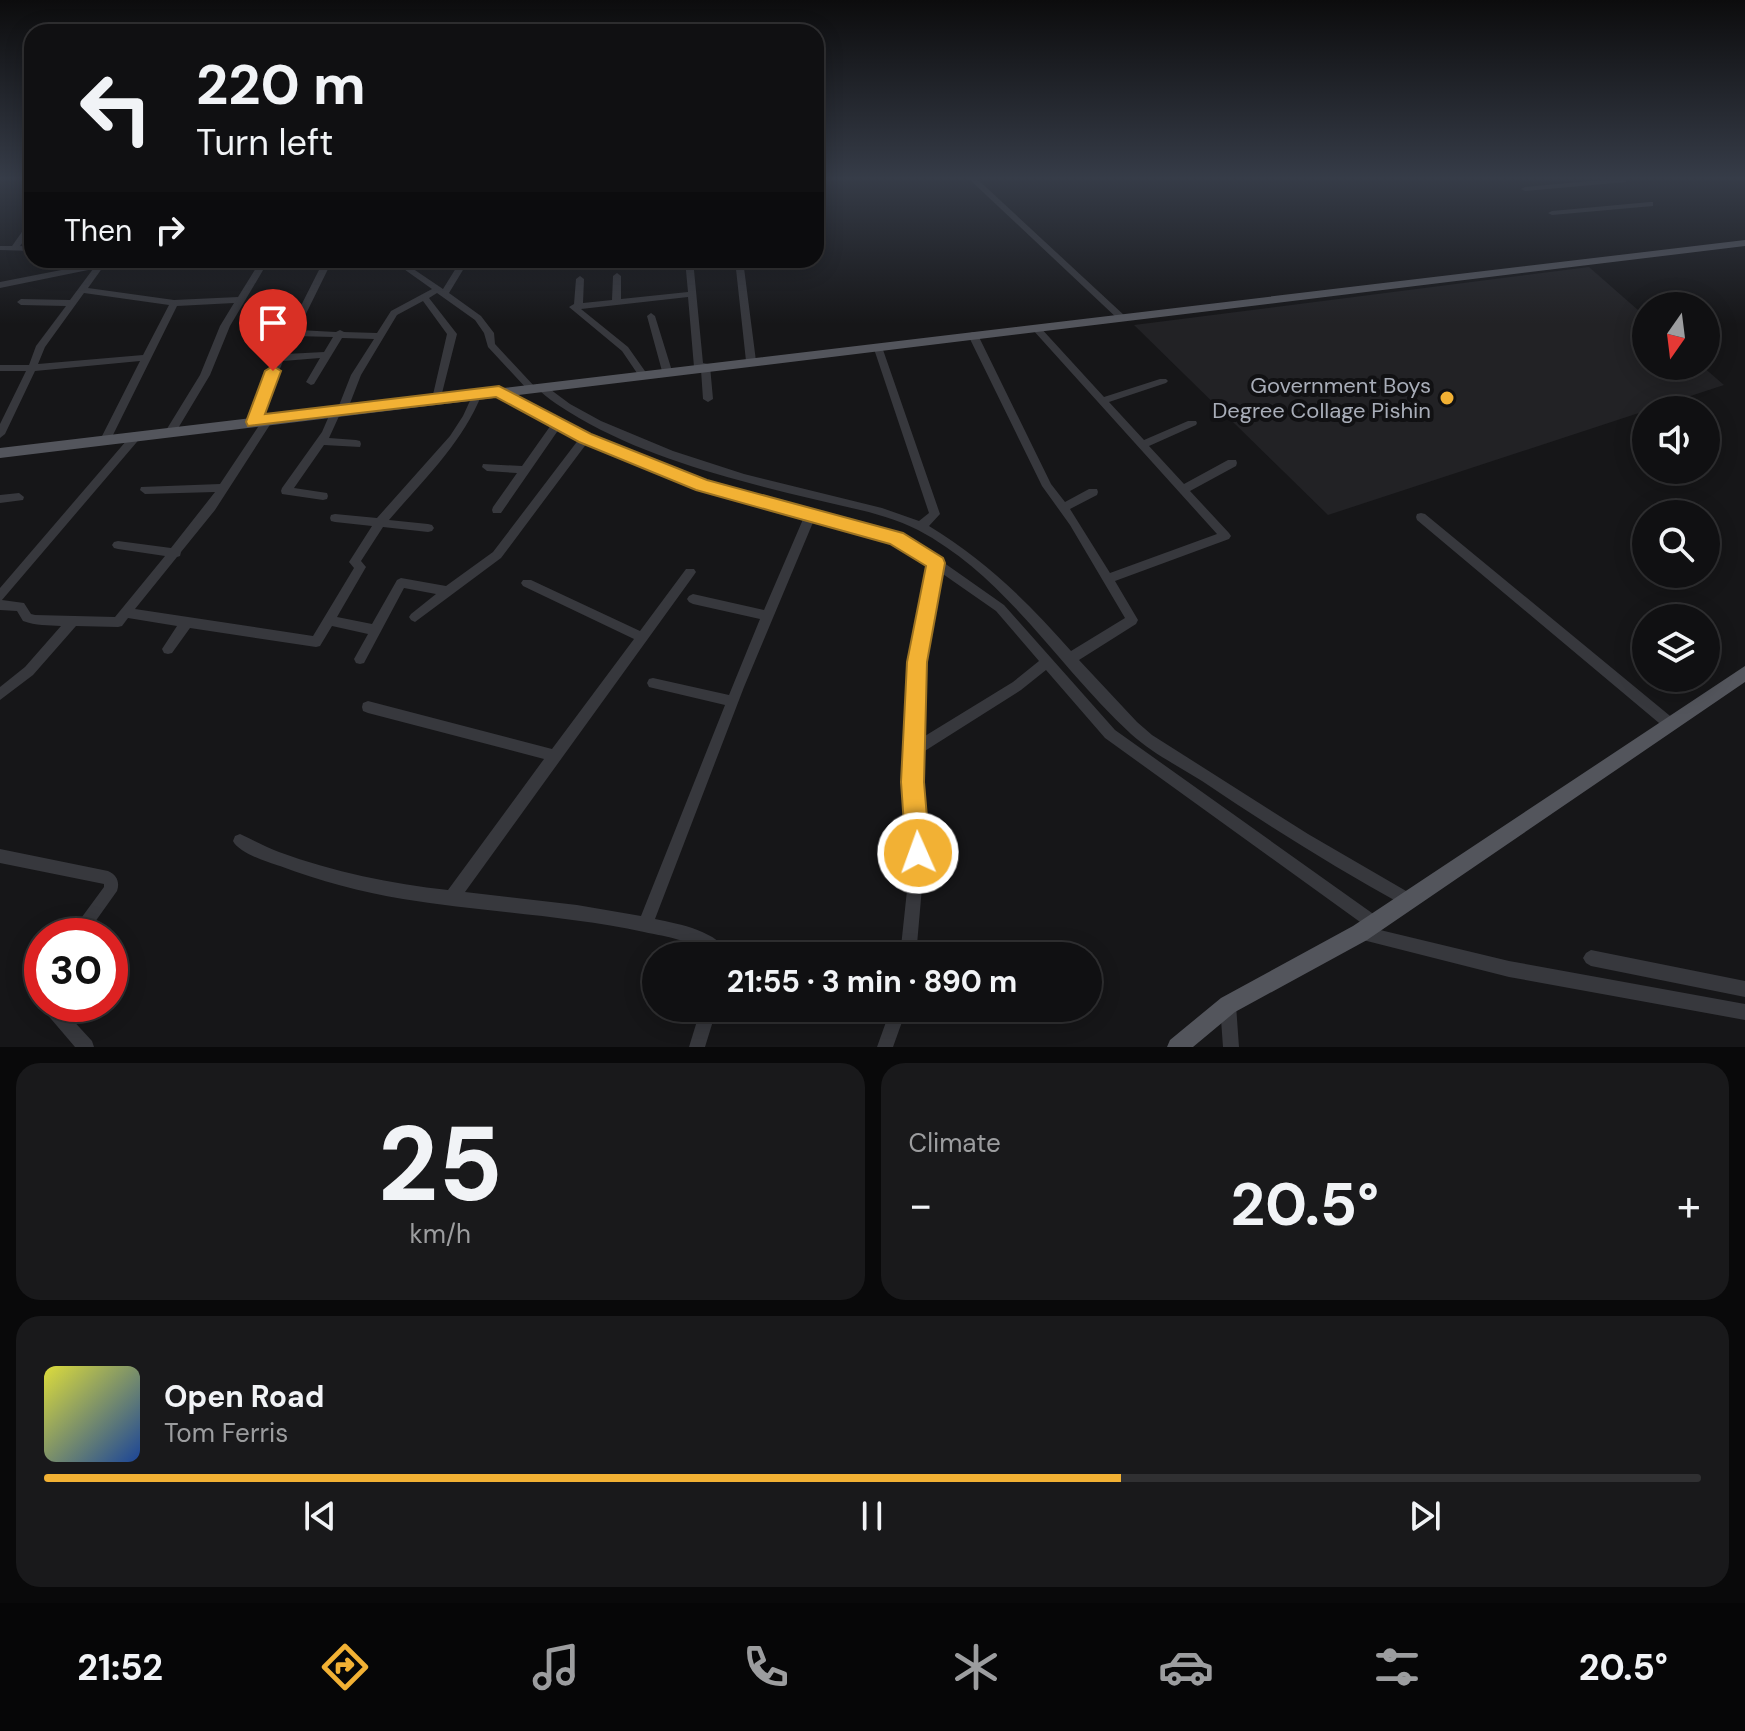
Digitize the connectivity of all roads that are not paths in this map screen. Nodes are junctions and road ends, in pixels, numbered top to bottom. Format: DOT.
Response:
graph roads {
  1 [pos="1023,226"];
  2 [pos="24,235"];
  3 [pos="1745,243"];
  4 [pos="0,248"];
  5 [pos="14,249"];
  6 [pos="24,249"];
  7 [pos="75,268"];
  8 [pos="97,268"];
  9 [pos="260,268"];
  10 [pos="324,268"];
  11 [pos="410,268"];
  12 [pos="457,268"];
  13 [pos="690,268"];
  14 [pos="740,268"];
  15 [pos="617,276"];
  16 [pos="580,279"];
  17 [pos="0,285"];
  18 [pos="83,290"];
  19 [pos="434,293"];
  20 [pos="692,294"];
  21 [pos="242,300"];
  22 [pos="21,302"];
  23 [pos="73,303"];
  24 [pos="174,303"];
  25 [pos="616,303"];
  26 [pos="578,307"];
  27 [pos="651,316"];
  28 [pos="1122,318"];
  29 [pos="1036,328"];
  30 [pos="292,333"];
  31 [pos="340,333"];
  32 [pos="973,335"];
  33 [pos="378,336"];
  34 [pos="878,346"];
  35 [pos="326,355"];
  36 [pos="144,358"];
  37 [pos="279,358"];
  38 [pos="751,361"];
  39 [pos="32,367"];
  40 [pos="702,367"];
  41 [pos="0,368"];
  42 [pos="667,371"];
  43 [pos="642,374"];
  44 [pos="1163,381"];
  45 [pos="311,382"];
  46 [pos="535,386"];
  47 [pos="499,391"];
  48 [pos="477,394"];
  49 [pos="437,399"];
  50 [pos="708,399"];
  51 [pos="1103,401"];
  52 [pos="339,411"];
  53 [pos="268,420"];
  54 [pos="254,422"];
  55 [pos="1192,423"];
  56 [pos="557,424"];
  57 [pos="170,432"];
  58 [pos="0,434"];
  59 [pos="137,436"];
  60 [pos="585,438"];
  61 [pos="105,440"];
  62 [pos="321,441"];
  63 [pos="356,444"];
  64 [pos="1142,445"];
  65 [pos="0,453"];
  66 [pos="1232,463"];
  67 [pos="487,467"];
  68 [pos="525,470"];
  69 [pos="223,488"];
  70 [pos="145,490"];
  71 [pos="1183,490"];
  72 [pos="1093,492"];
  73 [pos="323,496"];
  74 [pos="19,497"];
  75 [pos="0,499"];
  76 [pos="1062,508"];
  77 [pos="497,510"];
  78 [pos="810,515"];
  79 [pos="1421,517"];
  80 [pos="335,518"];
  81 [pos="383,522"];
  82 [pos="921,526"];
  83 [pos="428,528"];
  84 [pos="118,545"];
  85 [pos="176,553"];
  86 [pos="936,563"];
  87 [pos="690,572"];
  88 [pos="1109,578"];
  89 [pos="527,583"];
  90 [pos="448,591"];
  91 [pos="0,596"];
  92 [pos="693,599"];
  93 [pos="0,605"];
  94 [pos="127,613"];
  95 [pos="767,616"];
  96 [pos="415,617"];
  97 [pos="330,621"];
  98 [pos="72,622"];
  99 [pos="186,623"];
  100 [pos="375,630"];
  101 [pos="643,638"];
  102 [pos="168,649"];
  103 [pos="1071,658"];
  104 [pos="360,659"];
  105 [pos="1047,662"];
  106 [pos="1745,673"];
  107 [pos="653,683"];
  108 [pos="0,694"];
  109 [pos="732,701"];
  110 [pos="368,707"];
  111 [pos="1670,724"];
  112 [pos="914,750"];
  113 [pos="554,756"];
  114 [pos="240,841"];
  115 [pos="0,856"];
  116 [pos="452,897"];
  117 [pos="1408,900"];
  118 [pos="90,918"];
  119 [pos="645,925"];
  120 [pos="1367,928"];
  121 [pos="713,942"];
  122 [pos="909,942"];
  123 [pos="1591,958"];
  124 [pos="1745,989"];
  125 [pos="1228,1005"];
  126 [pos="1745,1012"];
  127 [pos="63,1022"];
  128 [pos="705,1022"];
  129 [pos="894,1022"];
  130 [pos="86,1047"];
  131 [pos="697,1047"];
  132 [pos="885,1047"];
  133 [pos="1177,1047"];
  134 [pos="1231,1047"];
  1 -- 28 [label="street"];
  2 -- 5 [label="street"];
  3 -- 28 [label="main road"];
  4 -- 5 [label="street"];
  5 -- 6 [label="street"];
  7 -- 17 [label="street"];
  8 -- 18 [label="street"];
  9 -- 21 [label="street"];
  10 -- 30 [label="street"];
  11 -- 19 [label="street"];
  12 -- 19 [label="street"];
  13 -- 20 [label="street"];
  14 -- 38 [label="street"];
  15 -- 25 [label="street"];
  16 -- 26 [label="street"];
  18 -- 23 [label="street"];
  18 -- 24 [label="street"];
  19 -- 33 [label="street"];
  19 -- 46 [label="street"];
  19 -- 49 [label="street"];
  20 -- 25 [label="street"];
  20 -- 40 [label="street"];
  21 -- 24 [label="street"];
  21 -- 57 [label="street"];
  22 -- 23 [label="street"];
  23 -- 39 [label="street"];
  24 -- 36 [label="street"];
  25 -- 26 [label="street"];
  26 -- 43 [label="street"];
  27 -- 42 [label="street"];
  28 -- 29 [label="main road"];
  29 -- 32 [label="main road"];
  29 -- 51 [label="street"];
  30 -- 31 [label="street"];
  30 -- 37 [label="street"];
  31 -- 33 [label="street"];
  31 -- 35 [label="street"];
  32 -- 34 [label="main road"];
  32 -- 76 [label="street"];
  33 -- 52 [label="street"];
  34 -- 38 [label="main road"];
  34 -- 82 [label="street"];
  35 -- 37 [label="street"];
  35 -- 45 [label="street"];
  36 -- 39 [label="street"];
  36 -- 61 [label="street"];
  37 -- 54 [label="street"];
  38 -- 40 [label="main road"];
  39 -- 41 [label="street"];
  39 -- 58 [label="street"];
  40 -- 42 [label="main road"];
  40 -- 50 [label="street"];
  42 -- 43 [label="main road"];
  43 -- 46 [label="main road"];
  44 -- 51 [label="street"];
  46 -- 47 [label="main road"];
  46 -- 82 [label="street"];
  47 -- 48 [label="main road"];
  47 -- 56 [label="street"];
  48 -- 49 [label="main road"];
  48 -- 81 [label="street"];
  49 -- 52 [label="main road"];
  51 -- 64 [label="street"];
  52 -- 53 [label="main road"];
  52 -- 62 [label="street"];
  53 -- 54 [label="main road"];
  53 -- 69 [label="street"];
  54 -- 57 [label="main road"];
  55 -- 64 [label="street"];
  56 -- 60 [label="street"];
  56 -- 68 [label="street"];
  57 -- 59 [label="main road"];
  59 -- 61 [label="main road"];
  59 -- 91 [label="street"];
  60 -- 78 [label="street"];
  60 -- 90 [label="street"];
  61 -- 65 [label="main road"];
  62 -- 63 [label="street"];
  62 -- 73 [label="street"];
  64 -- 71 [label="street"];
  66 -- 71 [label="street"];
  67 -- 68 [label="street"];
  68 -- 77 [label="street"];
  69 -- 70 [label="street"];
  69 -- 85 [label="street"];
  71 -- 88 [label="street"];
  72 -- 76 [label="street"];
  74 -- 75 [label="street"];
  76 -- 88 [label="street"];
  78 -- 86 [label="street"];
  78 -- 95 [label="street"];
  79 -- 111 [label="street"];
  80 -- 81 [label="street"];
  81 -- 83 [label="street"];
  81 -- 97 [label="street"];
  82 -- 103 [label="street"];
  84 -- 85 [label="street"];
  85 -- 94 [label="street"];
  86 -- 105 [label="street"];
  86 -- 112 [label="street"];
  87 -- 101 [label="street"];
  88 -- 103 [label="street"];
  89 -- 101 [label="street"];
  90 -- 96 [label="street"];
  90 -- 100 [label="street"];
  92 -- 95 [label="street"];
  93 -- 98 [label="street"];
  94 -- 98 [label="street"];
  94 -- 99 [label="street"];
  95 -- 109 [label="street"];
  97 -- 99 [label="street"];
  97 -- 100 [label="street"];
  98 -- 108 [label="street"];
  99 -- 102 [label="street"];
  100 -- 104 [label="street"];
  101 -- 113 [label="street"];
  103 -- 117 [label="street"];
  105 -- 112 [label="street"];
  105 -- 120 [label="street"];
  106 -- 111 [label="main road"];
  107 -- 109 [label="street"];
  109 -- 119 [label="street"];
  110 -- 113 [label="street"];
  111 -- 117 [label="main road"];
  112 -- 122 [label="street"];
  113 -- 116 [label="street"];
  114 -- 116 [label="street"];
  115 -- 118 [label="street"];
  116 -- 119 [label="street"];
  117 -- 120 [label="main road"];
  119 -- 121 [label="street"];
  120 -- 125 [label="main road"];
  120 -- 126 [label="street"];
  123 -- 124 [label="street"];
  125 -- 133 [label="main road"];
  125 -- 134 [label="street"];
  127 -- 130 [label="street"];
  128 -- 131 [label="street"];
  129 -- 132 [label="street"];
}
